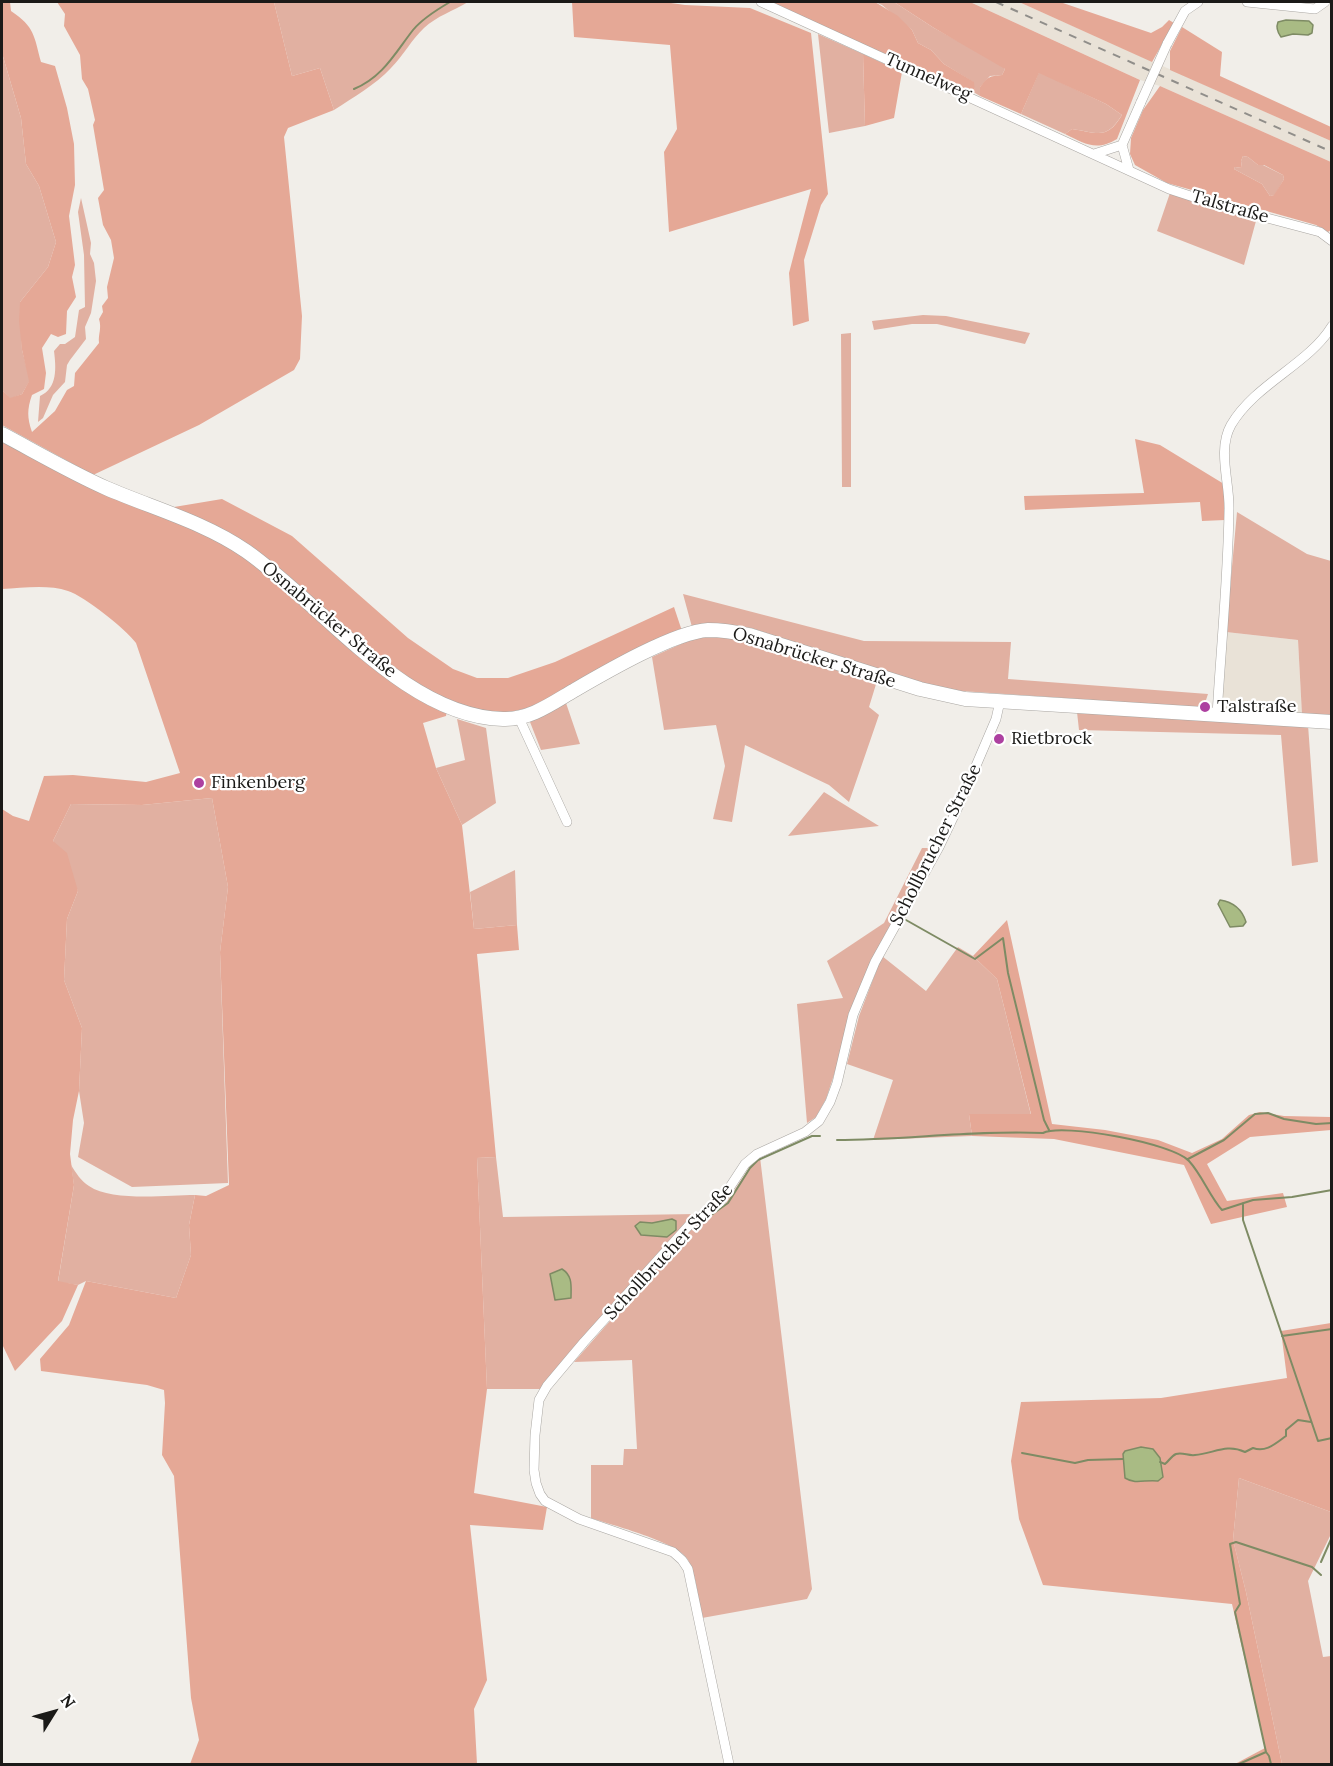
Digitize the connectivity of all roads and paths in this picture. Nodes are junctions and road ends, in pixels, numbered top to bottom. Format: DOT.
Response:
graph roads {
  1 [pos="761,2"];
  2 [pos="1198,2"];
  3 [pos="1248,2"];
  4 [pos="1325,2"];
  5 [pos="1122,145"];
  6 [pos="1094,154"];
  7 [pos="1129,170"];
  8 [pos="1332,241"];
  9 [pos="1332,326"];
  10 [pos="2,434"];
  11 [pos="1000,701"];
  12 [pos="1217,715"];
  13 [pos="519,718"];
  14 [pos="1332,722"];
  15 [pos="567,822"];
  16 [pos="729,1764"];
  1 -- 6 [label="street, Tunnelweg"];
  2 -- 5 [label="street, bridge"];
  3 -- 4 [label="street"];
  5 -- 6 [label="street"];
  5 -- 7 [label="street"];
  6 -- 7 [label="street, Talstraße"];
  7 -- 8 [label="street, Talstraße"];
  9 -- 12 [label="street"];
  10 -- 13 [label="main road, Osnabrücker Straße"];
  11 -- 12 [label="main road, Osnabrücker Straße"];
  11 -- 13 [label="main road, Osnabrücker Straße"];
  11 -- 16 [label="street, Schollbrucher Straße"];
  12 -- 14 [label="main road, Osnabrücker Straße"];
  13 -- 15 [label="street"];
}
